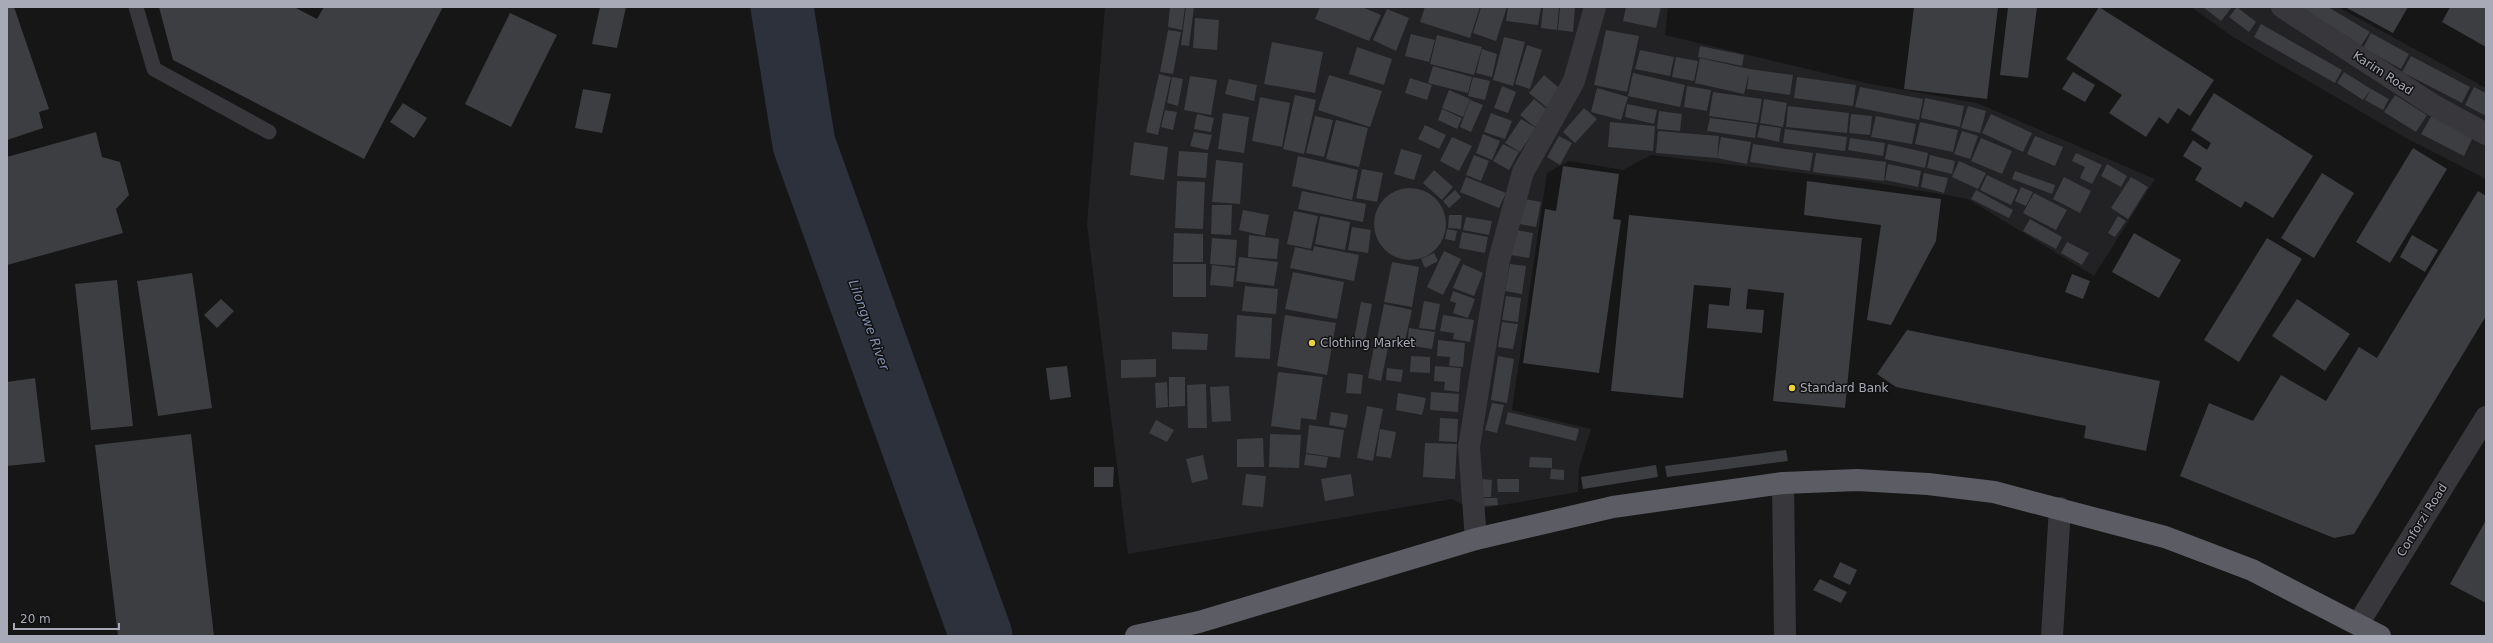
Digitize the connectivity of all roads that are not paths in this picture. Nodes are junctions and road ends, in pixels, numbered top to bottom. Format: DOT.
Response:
graph roads {
  1 [pos="136,7"];
  2 [pos="1595,7"];
  3 [pos="2282,7"];
  4 [pos="269,132"];
  5 [pos="2486,134"];
  6 [pos="2486,417"];
  7 [pos="1783,483"];
  8 [pos="2060,508"];
  9 [pos="1476,538"];
  10 [pos="2358,624"];
  11 [pos="1136,636"];
  12 [pos="1785,636"];
  13 [pos="2052,636"];
  14 [pos="2380,636"];
  1 -- 4 [label="lane"];
  2 -- 9 [label="street"];
  3 -- 5 [label="street, Karim Road"];
  6 -- 10 [label="street, Conforzi Road"];
  7 -- 8 [label="highway"];
  7 -- 9 [label="highway"];
  7 -- 12 [label="street"];
  8 -- 10 [label="highway"];
  8 -- 13 [label="street"];
  9 -- 11 [label="highway"];
  10 -- 14 [label="highway"];
}
